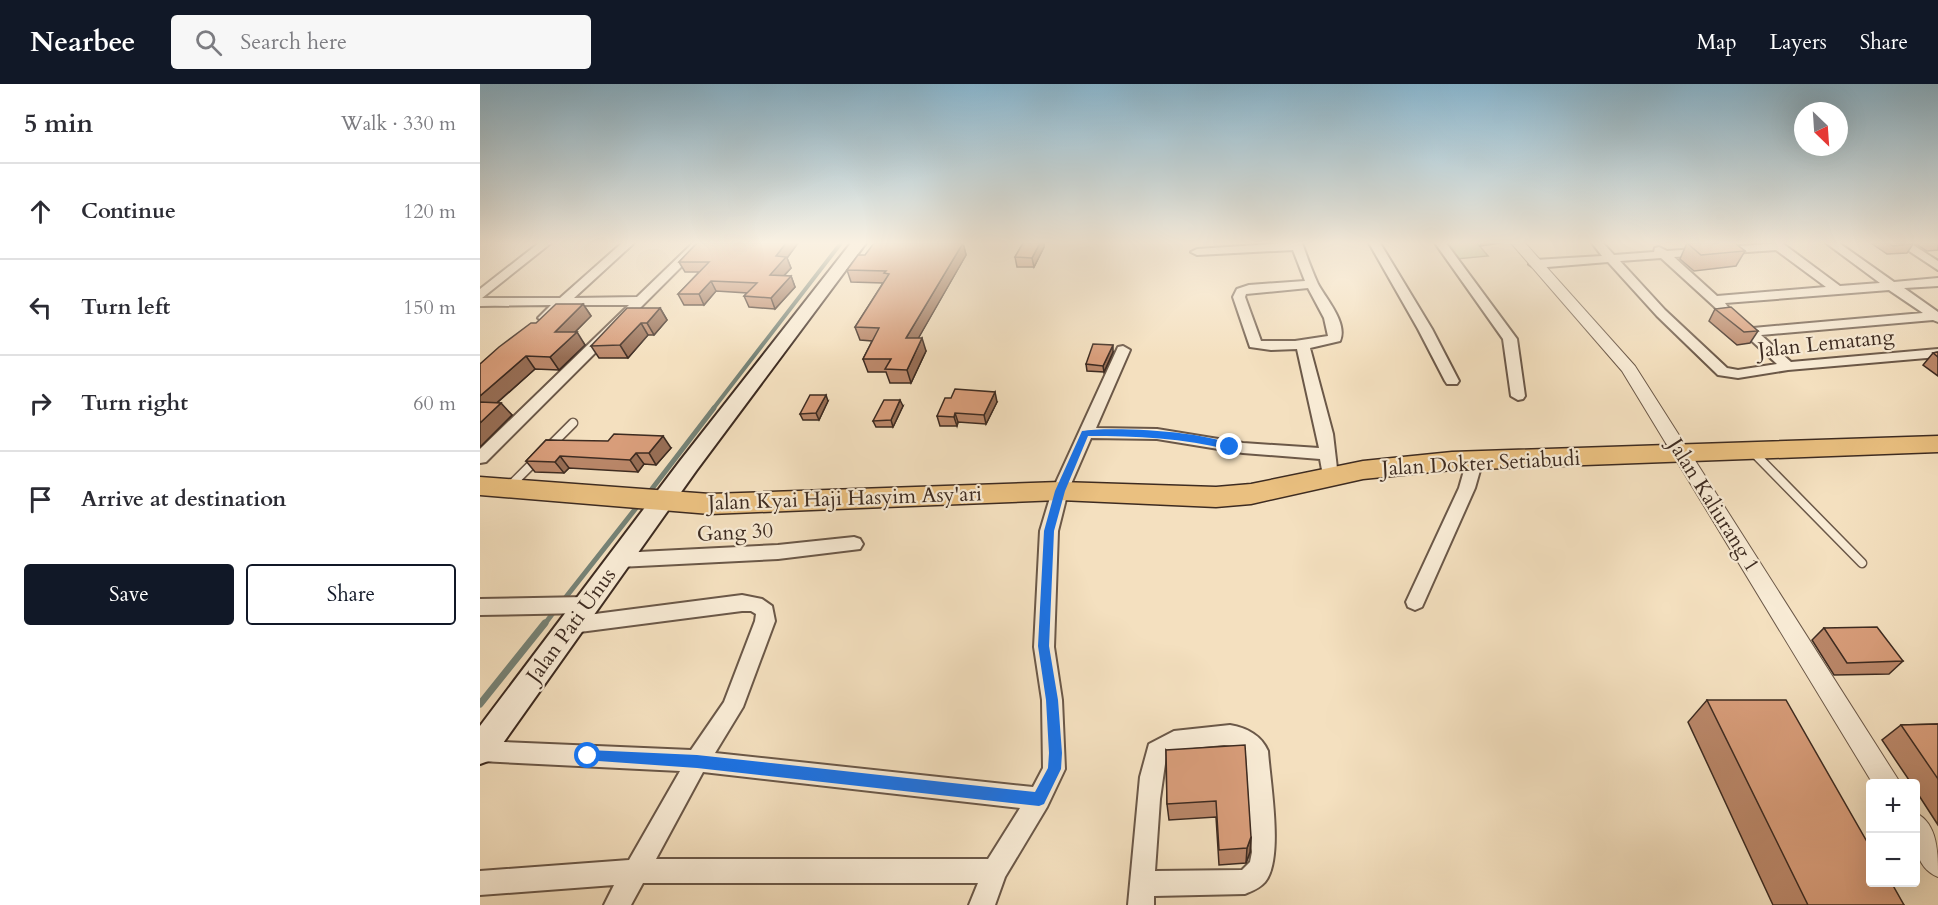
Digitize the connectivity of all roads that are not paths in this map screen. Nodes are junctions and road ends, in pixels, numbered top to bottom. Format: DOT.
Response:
graph roads {
  1 [pos="497,281"];
  2 [pos="585,281"];
  3 [pos="660,281"];
  4 [pos="828,281"];
  5 [pos="1396,281"];
  6 [pos="1468,281"];
  7 [pos="1550,281"];
  8 [pos="1633,281"];
  9 [pos="1694,281"];
  10 [pos="1825,281"];
  11 [pos="1890,281"];
  12 [pos="1891,281"];
  13 [pos="1938,282"];
  14 [pos="1312,284"];
  15 [pos="1896,285"];
  16 [pos="1837,290"];
  17 [pos="480,295"];
  18 [pos="1714,300"];
  19 [pos="639,301"];
  20 [pos="480,302"];
  21 [pos="562,302"];
  22 [pos="1937,316"];
  23 [pos="537,323"];
  24 [pos="1750,332"];
  25 [pos="1302,344"];
  26 [pos="1123,350"];
  27 [pos="1938,353"];
  28 [pos="1788,366"];
  29 [pos="1452,381"];
  30 [pos="1518,396"];
  31 [pos="573,423"];
  32 [pos="1085,433"];
  33 [pos="1938,444"];
  34 [pos="1752,451"];
  35 [pos="1681,453"];
  36 [pos="480,458"];
  37 [pos="1476,460"];
  38 [pos="1329,466"];
  39 [pos="480,486"];
  40 [pos="508,489"];
  41 [pos="1060,491"];
  42 [pos="1016,493"];
  43 [pos="650,500"];
  44 [pos="854,544"];
  45 [pos="619,560"];
  46 [pos="1862,563"];
  47 [pos="1415,602"];
  48 [pos="480,607"];
  49 [pos="574,612"];
  50 [pos="480,750"];
  51 [pos="697,761"];
  52 [pos="1885,779"];
  53 [pos="1039,800"];
  54 [pos="1920,833"];
  55 [pos="1938,863"];
  56 [pos="638,871"];
  57 [pos="995,871"];
  58 [pos="480,884"];
  59 [pos="1142,895"];
  60 [pos="617,905"];
  61 [pos="982,905"];
  1 -- 17 [label="street"];
  2 -- 21 [label="street"];
  3 -- 19 [label="street"];
  4 -- 43 [label="main road, Jalan Pati Unus"];
  5 -- 29 [label="street"];
  6 -- 30 [label="street"];
  7 -- 35 [label="street, Jalan Kaliurang 1"];
  8 -- 28 [label="street, Jalan Lematang"];
  9 -- 18 [label="street"];
  10 -- 16 [label="street"];
  11 -- 15 [label="street"];
  12 -- 15 [label="street"];
  13 -- 15 [label="street"];
  14 -- 25 [label="street"];
  14 -- 25 [label="street"];
  15 -- 16 [label="street"];
  15 -- 22 [label="street"];
  16 -- 18 [label="street"];
  18 -- 24 [label="street"];
  19 -- 21 [label="street"];
  19 -- 36 [label="street"];
  20 -- 21 [label="street"];
  21 -- 23 [label="street"];
  22 -- 24 [label="street"];
  24 -- 28 [label="street"];
  25 -- 38 [label="street"];
  26 -- 32 [label="street"];
  27 -- 28 [label="street, Jalan Lematang"];
  31 -- 40 [label="lane"];
  32 -- 38 [label="street"];
  32 -- 41 [label="street"];
  33 -- 34 [label="highway, Jalan Dokter Setiabudi"];
  34 -- 35 [label="highway, Jalan Dokter Setiabudi"];
  34 -- 46 [label="lane"];
  35 -- 37 [label="highway, Jalan Dokter Setiabudi"];
  35 -- 52 [label="street, Jalan Kaliurang 1"];
  37 -- 38 [label="highway, Jalan Dokter Setiabudi"];
  37 -- 47 [label="street"];
  38 -- 41 [label="highway, Jalan Dokter Setiabudi"];
  39 -- 40 [label="highway, Jalan Kyai Haji Hasyim Asy'ari"];
  40 -- 43 [label="highway, Jalan Kyai Haji Hasyim Asy'ari"];
  41 -- 42 [label="highway, Jalan Dokter Setiabudi"];
  41 -- 53 [label="street"];
  42 -- 43 [label="highway, Jalan Kyai Haji Hasyim Asy'ari"];
  43 -- 45 [label="main road, Jalan Pati Unus"];
  44 -- 45 [label="street, Gang 30"];
  45 -- 49 [label="main road, Jalan Pati Unus"];
  48 -- 49 [label="street"];
  49 -- 50 [label="main road, Jalan Pati Unus"];
  49 -- 51 [label="street"];
  50 -- 51 [label="street"];
  51 -- 53 [label="street"];
  51 -- 56 [label="street"];
  53 -- 57 [label="street"];
  54 -- 55 [label="street"];
  56 -- 57 [label="street"];
  56 -- 58 [label="street"];
  56 -- 60 [label="street"];
  57 -- 61 [label="street"];
  59 -- 59 [label="street"];
}
